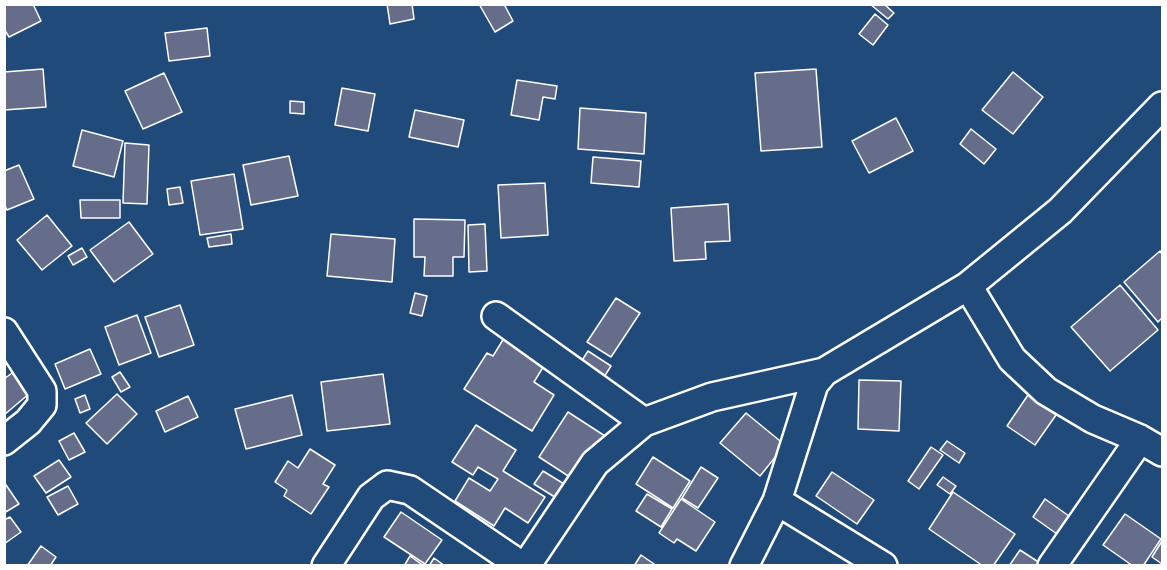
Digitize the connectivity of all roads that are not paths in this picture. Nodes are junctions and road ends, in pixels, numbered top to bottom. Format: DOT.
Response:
graph roads {
  1 [pos="1162,106"];
  2 [pos="968,286"];
  3 [pos="496,316"];
  4 [pos="4,332"];
  5 [pos="824,372"];
  6 [pos="644,422"];
  7 [pos="4,441"];
  8 [pos="1151,446"];
  9 [pos="777,501"];
  10 [pos="326,566"];
  11 [pos="524,566"];
  12 [pos="744,566"];
  13 [pos="883,566"];
  14 [pos="1052,566"];
  1 -- 2 [label="street"];
  2 -- 5 [label="street"];
  2 -- 8 [label="street"];
  3 -- 6 [label="street"];
  4 -- 7 [label="street"];
  5 -- 6 [label="street"];
  5 -- 9 [label="street"];
  6 -- 11 [label="street"];
  8 -- 14 [label="street"];
  9 -- 12 [label="street"];
  9 -- 13 [label="street"];
  10 -- 11 [label="street"];
}
